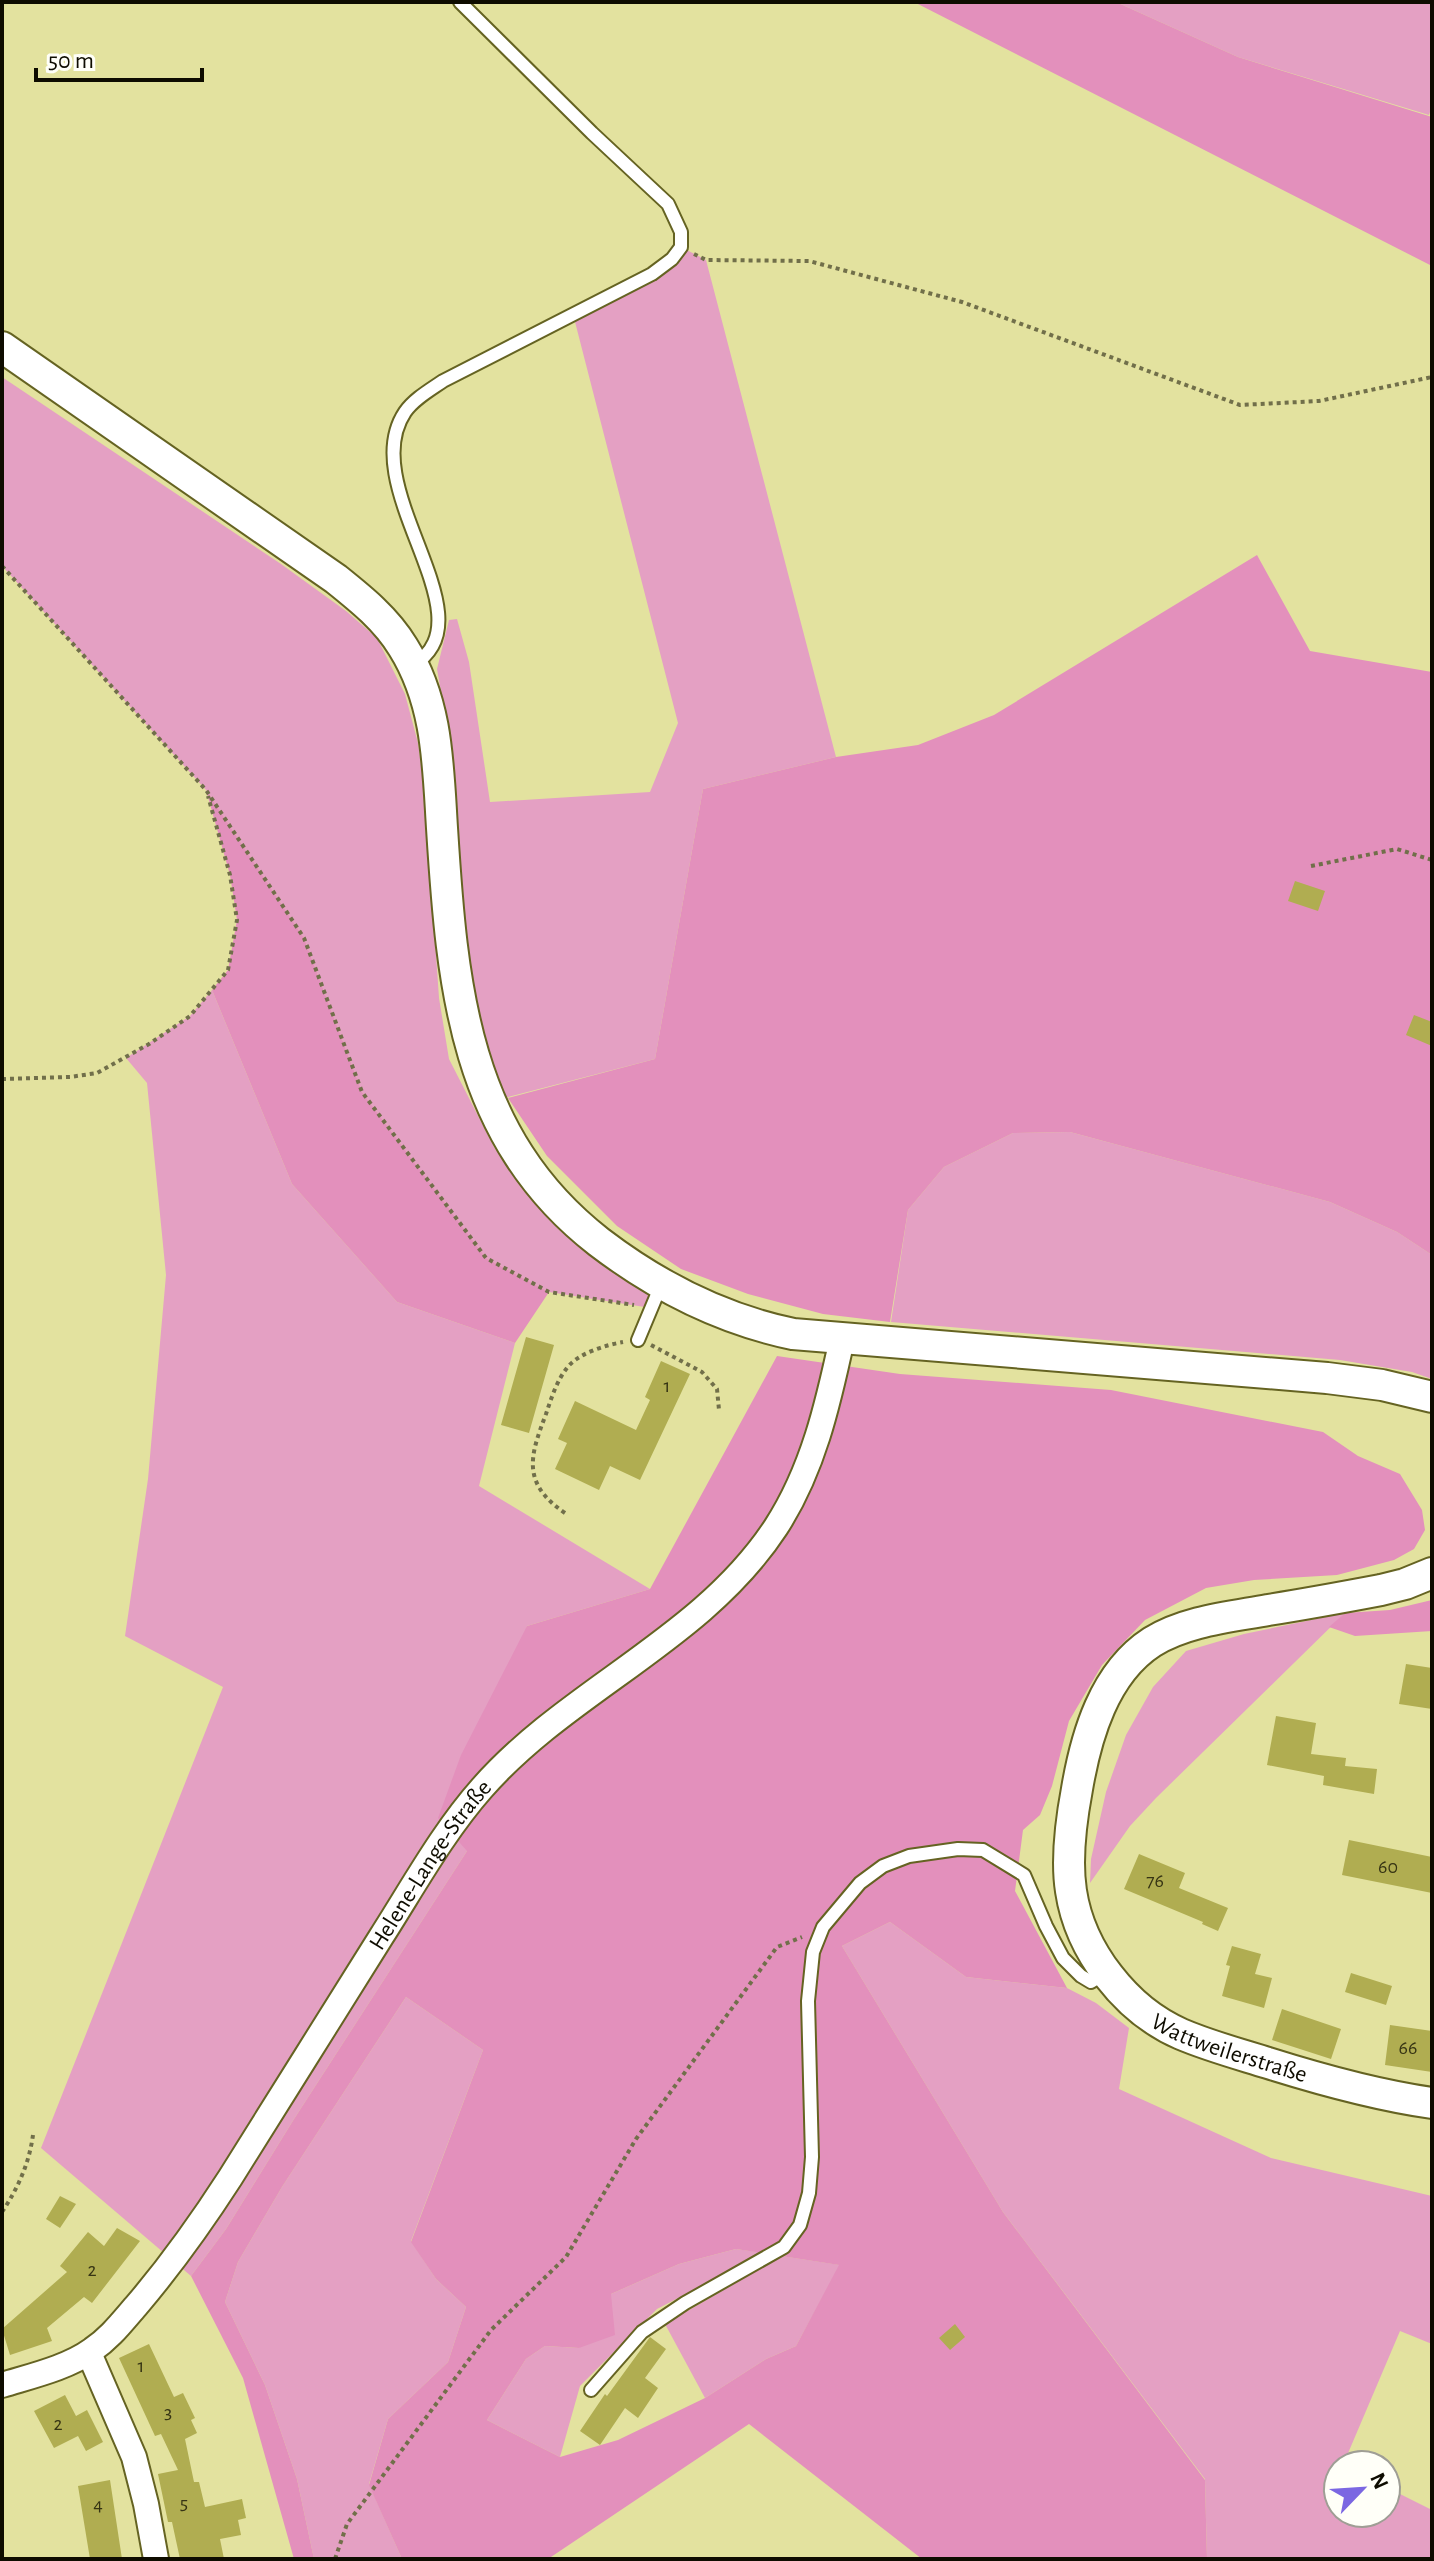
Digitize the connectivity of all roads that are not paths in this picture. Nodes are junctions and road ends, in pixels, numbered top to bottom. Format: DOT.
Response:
graph roads {
  1 [pos="460,2"];
  2 [pos="2,347"];
  3 [pos="413,665"];
  4 [pos="656,1297"];
  5 [pos="842,1339"];
  6 [pos="638,1340"];
  7 [pos="1432,1397"];
  8 [pos="1432,1573"];
  9 [pos="1107,1972"];
  10 [pos="1432,2103"];
  11 [pos="89,2353"];
  12 [pos="2,2385"];
  13 [pos="591,2390"];
  14 [pos="156,2559"];
  1 -- 3 [label="lane"];
  2 -- 3 [label="street"];
  3 -- 4 [label="street"];
  4 -- 5 [label="street"];
  4 -- 6 [label="lane"];
  5 -- 7 [label="street"];
  5 -- 11 [label="street, Helene-Lange-Straße"];
  8 -- 9 [label="street, Wattweilerstraße"];
  9 -- 10 [label="street, Wattweilerstraße"];
  9 -- 13 [label="lane"];
  11 -- 12 [label="street, Helene-Lange-Straße"];
  11 -- 14 [label="street"];
}
